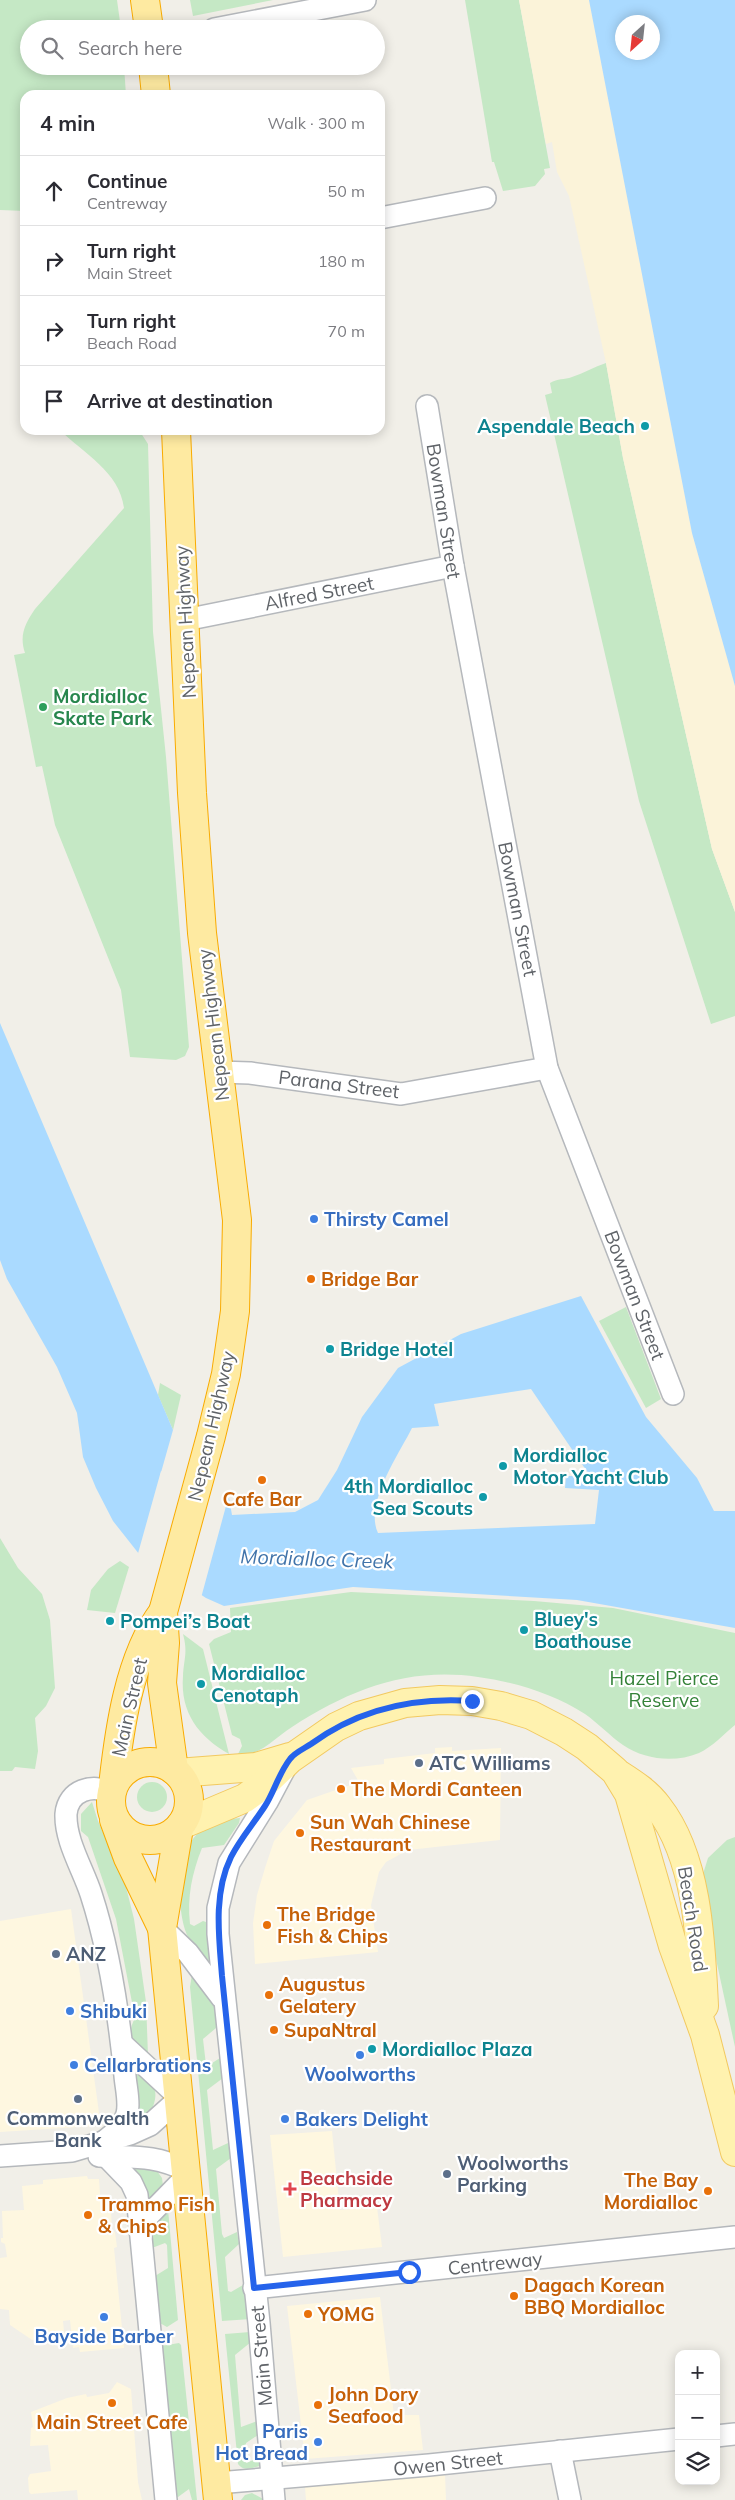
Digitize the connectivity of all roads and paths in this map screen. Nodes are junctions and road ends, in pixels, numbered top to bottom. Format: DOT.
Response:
graph roads {
  1 [pos="145,0"];
  2 [pos="365,0"];
  3 [pos="147,20"];
  4 [pos="261,20"];
  5 [pos="154,75"];
  6 [pos="155,90"];
  7 [pos="485,198"];
  8 [pos="385,217"];
  9 [pos="427,406"];
  10 [pos="176,435"];
  11 [pos="452,566"];
  12 [pos="185,620"];
  13 [pos="548,1068"];
  14 [pos="219,1072"];
  15 [pos="673,1394"];
  16 [pos="166,1599"];
  17 [pos="292,1757"];
  18 [pos="615,1771"];
  19 [pos="175,1772"];
  20 [pos="113,1799"];
  21 [pos="663,1814"];
  22 [pos="180,1827"];
  23 [pos="642,1841"];
  24 [pos="679,1843"];
  25 [pos="162,1928"];
  26 [pos="225,2003"];
  27 [pos="705,2035"];
  28 [pos="122,2044"];
  29 [pos="178,2098"];
  30 [pos="106,2148"];
  31 [pos="735,2152"];
  32 [pos="0,2156"];
  33 [pos="186,2173"];
  34 [pos="140,2231"];
  35 [pos="735,2237"];
  36 [pos="254,2288"];
  37 [pos="735,2434"];
  38 [pos="720,2436"];
  39 [pos="675,2439"];
  40 [pos="560,2451"];
  41 [pos="272,2478"];
  42 [pos="218,2492"];
  43 [pos="166,2500"];
  44 [pos="274,2500"];
  45 [pos="570,2500"];
  1 -- 3 [label="highway"];
  2 -- 4 [label="street"];
  5 -- 6 [label="highway"];
  7 -- 8 [label="street"];
  9 -- 11 [label="street, Bowman Street"];
  10 -- 12 [label="highway, Nepean Highway"];
  11 -- 12 [label="street, Alfred Street"];
  11 -- 13 [label="street, Bowman Street"];
  12 -- 14 [label="highway, Nepean Highway"];
  13 -- 14 [label="street, Parana Street"];
  13 -- 15 [label="street, Bowman Street"];
  14 -- 16 [label="highway, Nepean Highway"];
  16 -- 19 [label="highway, Main Street"];
  16 -- 20 [label="highway, Main Street"];
  17 -- 18 [label="main road, Beach Road"];
  17 -- 19 [label="main road, Beach Road"];
  17 -- 22 [label="main road, Beach Road"];
  17 -- 26 [label="street, Main Street"];
  18 -- 21 [label="main road, Beach Road"];
  18 -- 23 [label="main road, Beach Road"];
  19 -- 20 [label="highway"];
  19 -- 22 [label="highway"];
  20 -- 22 [label="highway"];
  20 -- 25 [label="highway, Main Street"];
  20 -- 28 [label="street"];
  21 -- 23 [label="main road"];
  21 -- 24 [label="main road, Beach Road"];
  22 -- 25 [label="highway, Main Street"];
  23 -- 24 [label="main road"];
  23 -- 27 [label="main road, Beach Road"];
  24 -- 27 [label="main road, Beach Road"];
  25 -- 26 [label="street, Main Street"];
  25 -- 29 [label="highway, Main Street"];
  26 -- 36 [label="street, Main Street"];
  27 -- 31 [label="main road, Beach Road"];
  28 -- 29 [label="street"];
  28 -- 30 [label="street"];
  29 -- 30 [label="street"];
  29 -- 33 [label="highway, Main Street"];
  30 -- 32 [label="street"];
  30 -- 33 [label="street"];
  30 -- 34 [label="street"];
  33 -- 34 [label="street"];
  33 -- 42 [label="highway, Main Street"];
  34 -- 43 [label="street"];
  35 -- 36 [label="street, Centreway"];
  36 -- 41 [label="street, Main Street"];
  37 -- 38 [label="street"];
  39 -- 40 [label="street, Owen Street"];
  40 -- 41 [label="street, Owen Street"];
  40 -- 45 [label="street"];
  41 -- 42 [label="street, Owen Street"];
  41 -- 44 [label="street, Main Street"];
}
